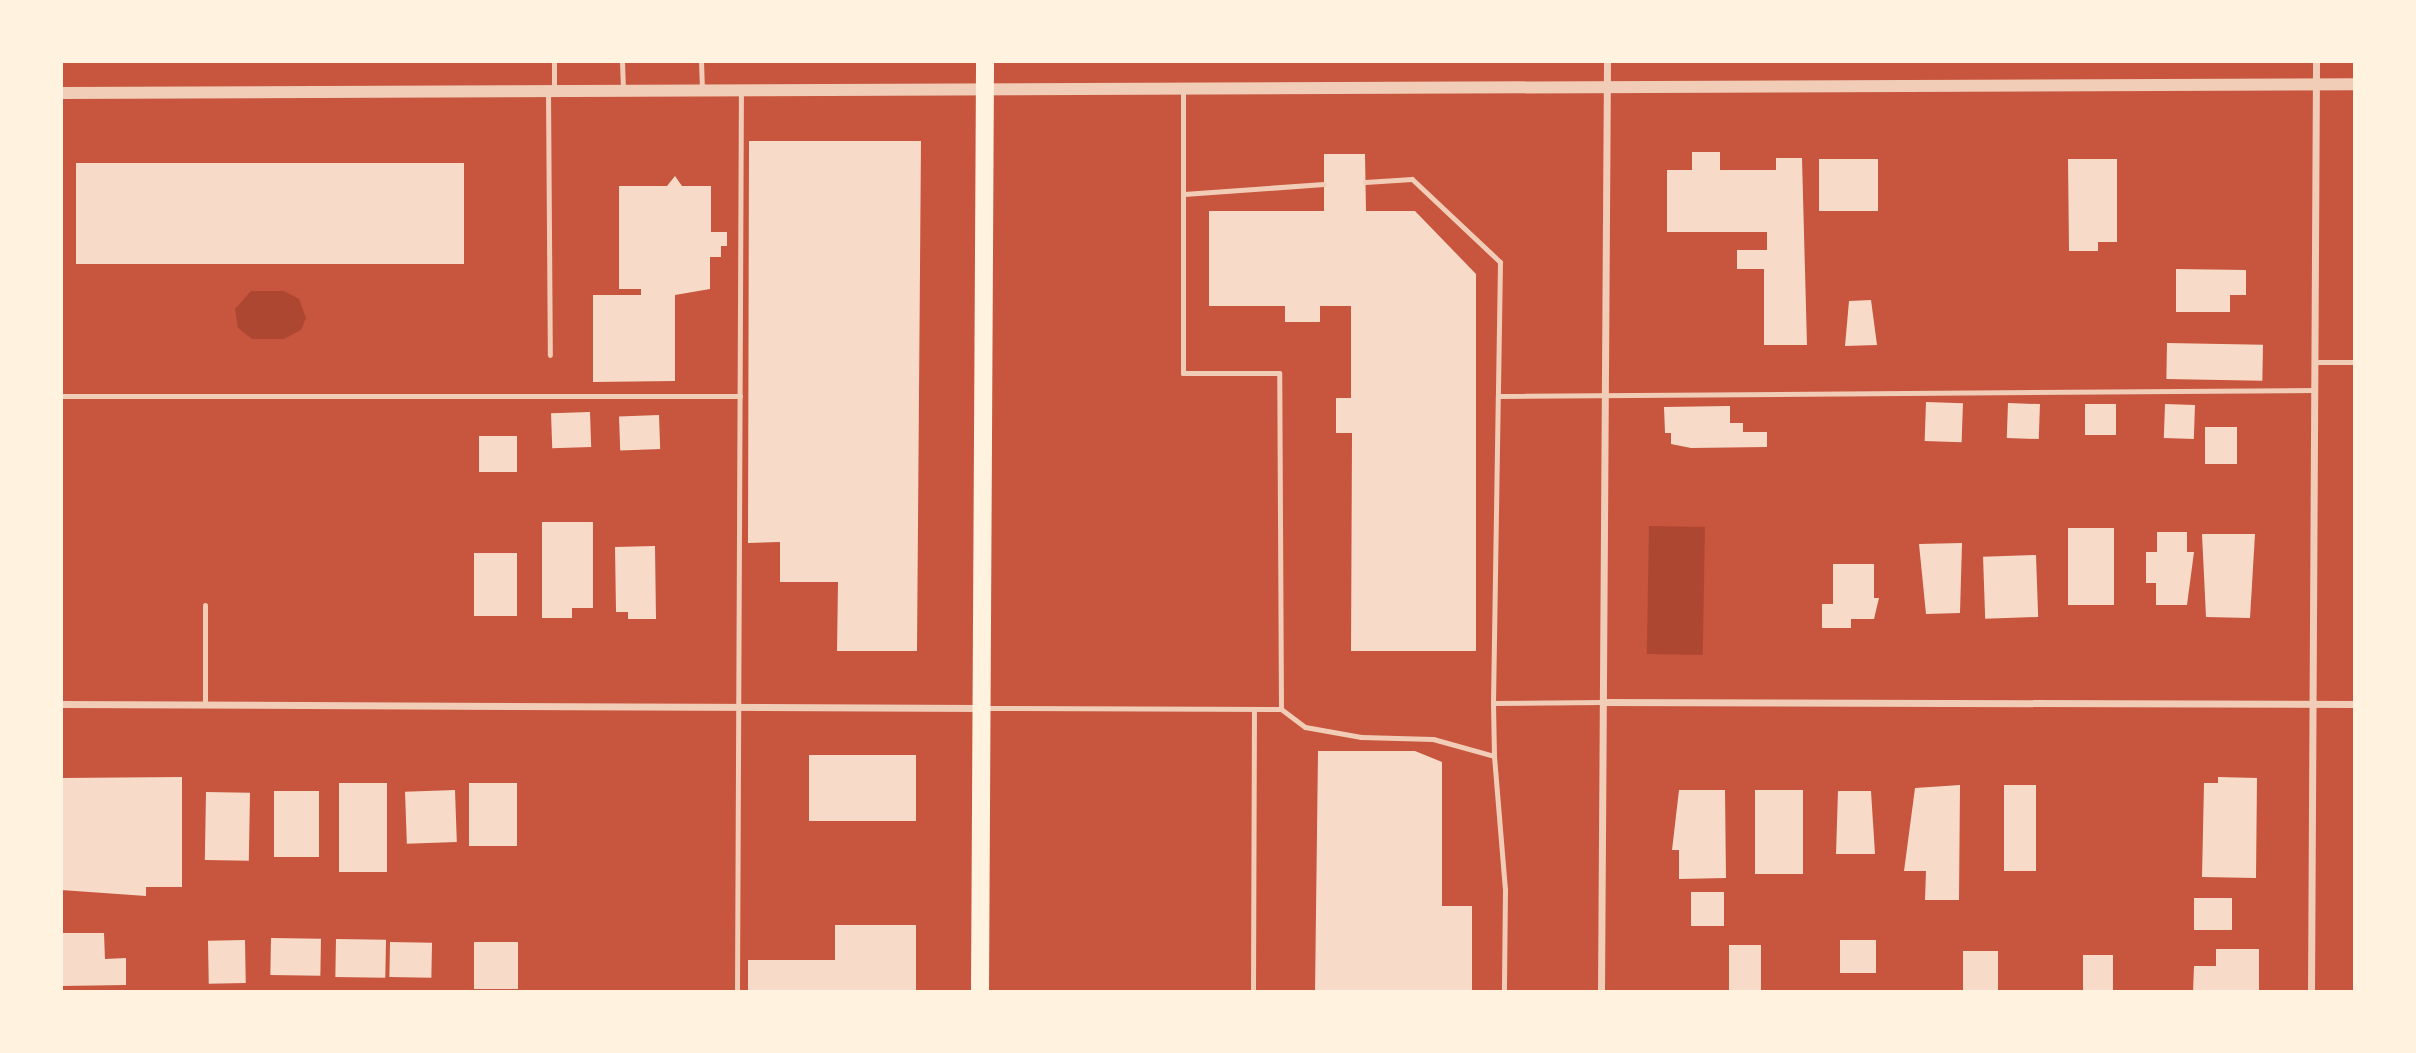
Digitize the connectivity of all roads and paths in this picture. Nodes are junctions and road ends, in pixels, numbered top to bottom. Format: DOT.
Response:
graph roads {
  1 [pos="554,61"];
  2 [pos="622,61"];
  3 [pos="701,61"];
  4 [pos="985,61"];
  5 [pos="1607,61"];
  6 [pos="2316,61"];
  7 [pos="2316,83"];
  8 [pos="2355,83"];
  9 [pos="702,86"];
  10 [pos="741,86"];
  11 [pos="985,86"];
  12 [pos="1183,86"];
  13 [pos="1607,86"];
  14 [pos="551,87"];
  15 [pos="623,87"];
  16 [pos="61,93"];
  17 [pos="1365,182"];
  18 [pos="1324,184"];
  19 [pos="1184,194"];
  20 [pos="550,355"];
  21 [pos="2315,362"];
  22 [pos="2355,362"];
  23 [pos="2315,390"];
  24 [pos="1605,393"];
  25 [pos="61,396"];
  26 [pos="740,396"];
  27 [pos="1498,396"];
  28 [pos="205,605"];
  29 [pos="1602,702"];
  30 [pos="1493,703"];
  31 [pos="61,704"];
  32 [pos="2310,704"];
  33 [pos="2355,704"];
  34 [pos="205,705"];
  35 [pos="981,708"];
  36 [pos="740,709"];
  37 [pos="1254,709"];
  38 [pos="1281,709"];
  39 [pos="1494,756"];
  40 [pos="737,992"];
  41 [pos="980,992"];
  42 [pos="1253,992"];
  43 [pos="1504,992"];
  44 [pos="1601,992"];
  45 [pos="2311,992"];
  1 -- 14 [label="lane"];
  2 -- 15 [label="lane"];
  3 -- 9 [label="lane"];
  4 -- 11 [label="main road"];
  5 -- 13 [label="street"];
  6 -- 7 [label="street"];
  7 -- 8 [label="street"];
  7 -- 13 [label="street"];
  7 -- 21 [label="street"];
  9 -- 10 [label="street"];
  9 -- 15 [label="street"];
  10 -- 11 [label="street"];
  10 -- 26 [label="lane"];
  11 -- 12 [label="street"];
  11 -- 35 [label="main road"];
  12 -- 13 [label="street"];
  12 -- 19 [label="lane"];
  13 -- 24 [label="street"];
  14 -- 15 [label="street"];
  14 -- 16 [label="street"];
  14 -- 20 [label="lane"];
  17 -- 27 [label="lane"];
  18 -- 19 [label="lane"];
  19 -- 38 [label="lane"];
  21 -- 22 [label="lane"];
  21 -- 23 [label="street"];
  23 -- 24 [label="lane"];
  23 -- 32 [label="street"];
  24 -- 27 [label="lane"];
  24 -- 29 [label="street"];
  25 -- 26 [label="lane"];
  26 -- 36 [label="lane"];
  27 -- 30 [label="lane"];
  28 -- 34 [label="lane"];
  29 -- 30 [label="lane"];
  29 -- 32 [label="street"];
  29 -- 44 [label="street"];
  30 -- 39 [label="lane"];
  31 -- 34 [label="street"];
  32 -- 33 [label="street"];
  32 -- 45 [label="street"];
  34 -- 36 [label="street"];
  35 -- 36 [label="street"];
  35 -- 37 [label="lane"];
  35 -- 41 [label="main road"];
  36 -- 40 [label="lane"];
  37 -- 38 [label="lane"];
  37 -- 42 [label="lane"];
  38 -- 39 [label="lane"];
  39 -- 43 [label="lane"];
}
